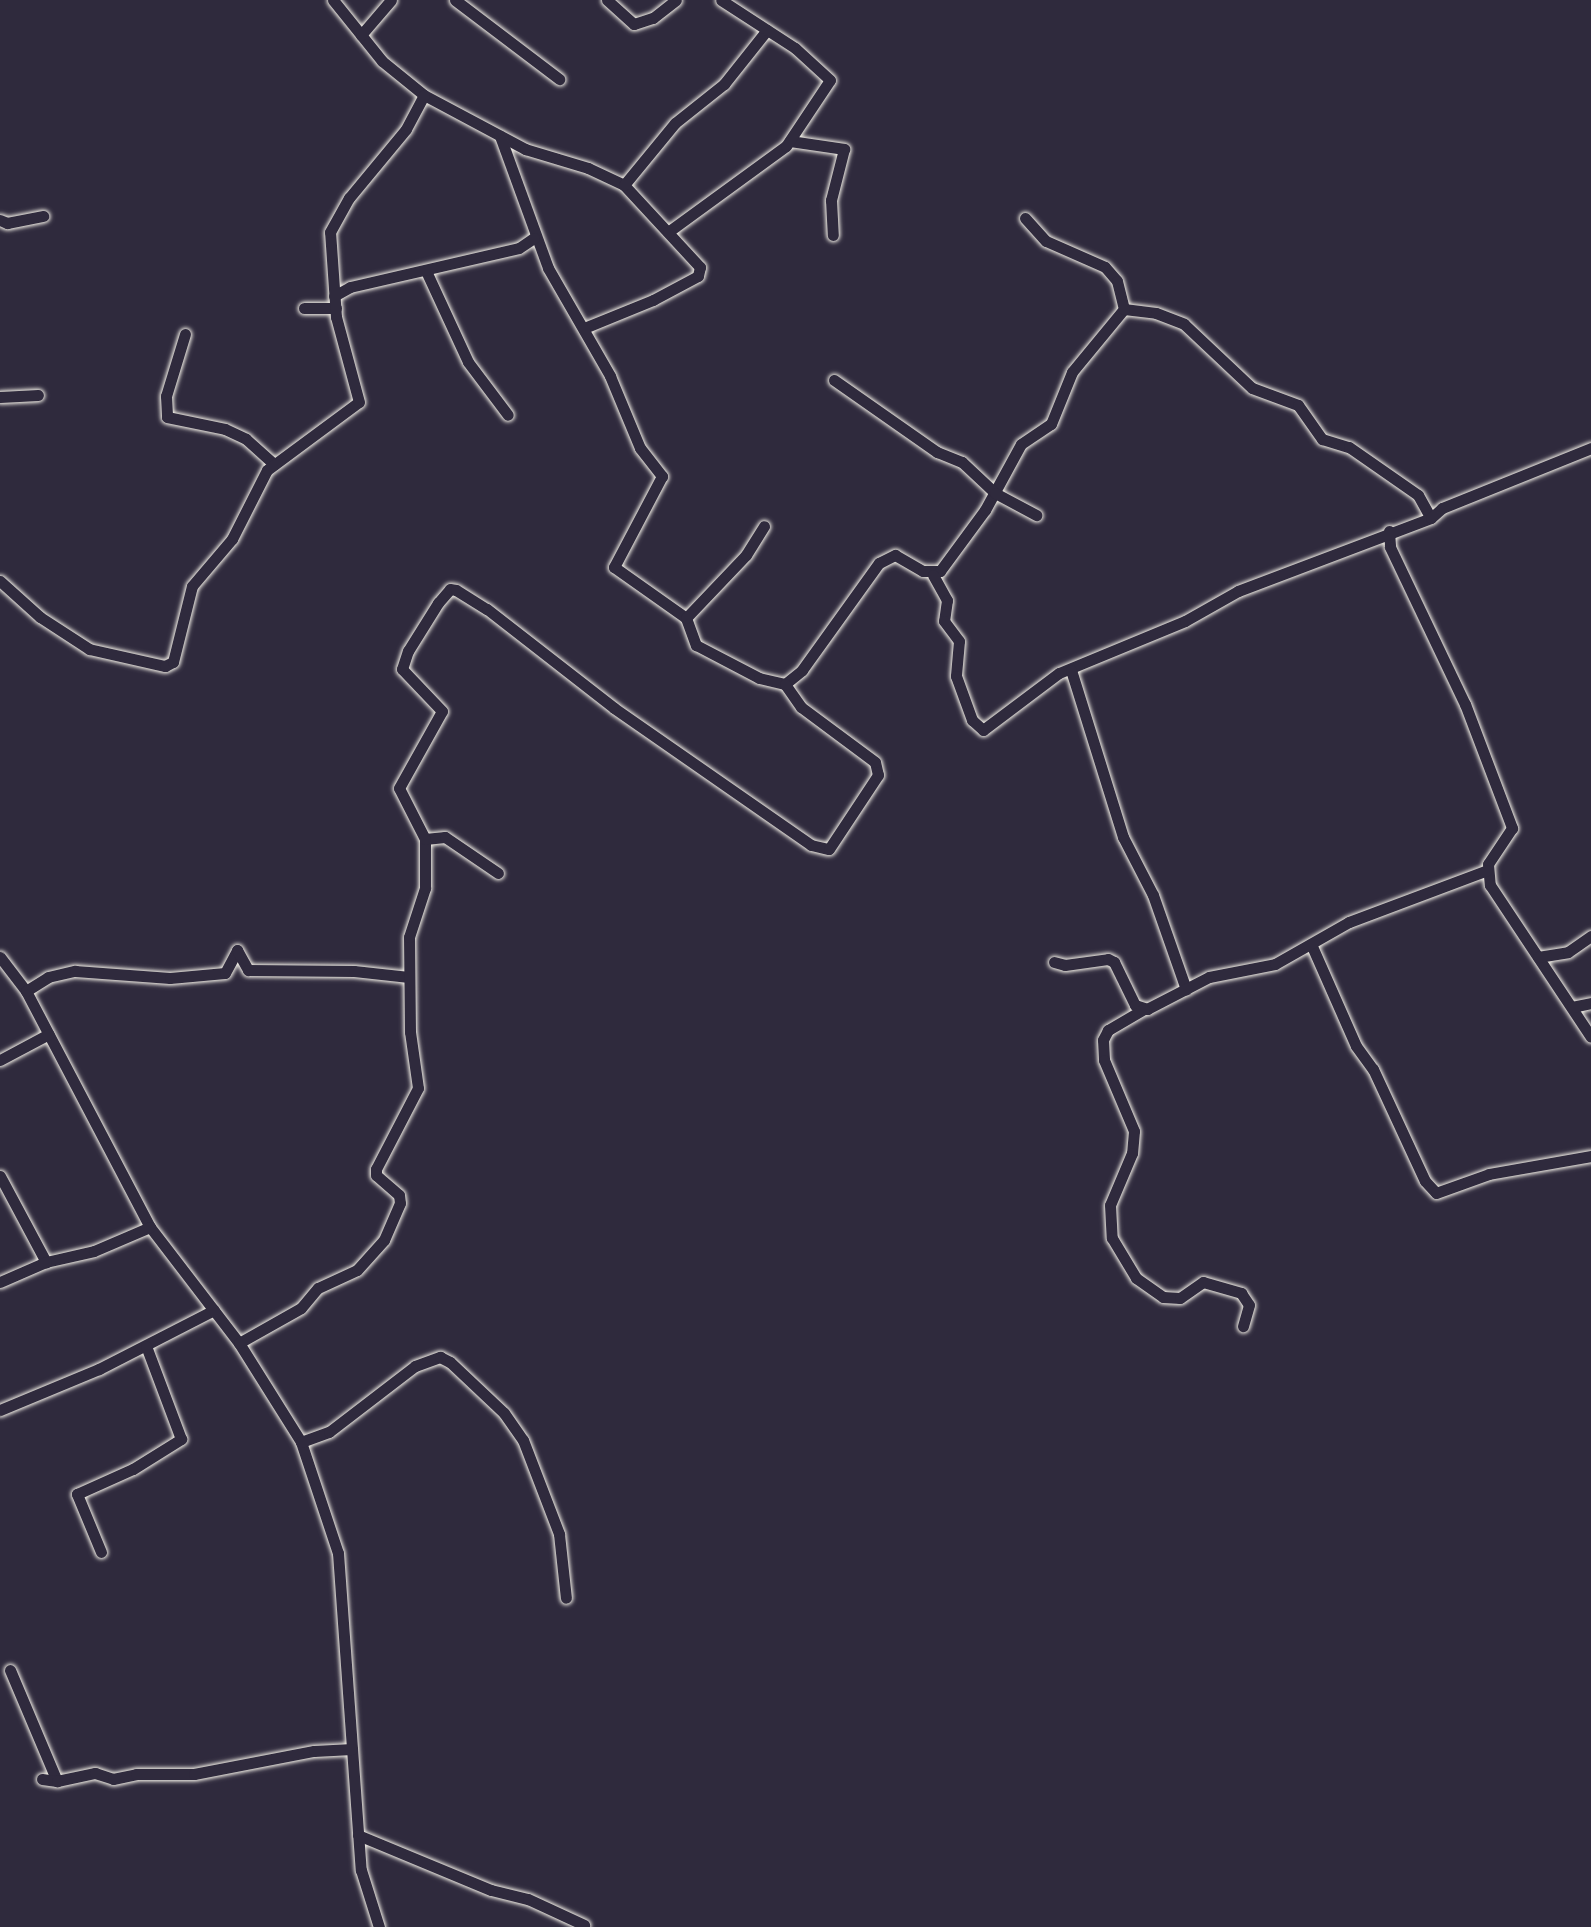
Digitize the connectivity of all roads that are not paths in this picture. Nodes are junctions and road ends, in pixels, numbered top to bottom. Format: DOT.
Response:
graph roads {
  1 [pos="333,0"];
  2 [pos="391,0"];
  3 [pos="456,0"];
  4 [pos="607,0"];
  5 [pos="676,0"];
  6 [pos="721,0"];
  7 [pos="767,30"];
  8 [pos="361,35"];
  9 [pos="560,80"];
  10 [pos="424,95"];
  11 [pos="500,136"];
  12 [pos="790,140"];
  13 [pos="624,184"];
  14 [pos="43,216"];
  15 [pos="1025,218"];
  16 [pos="0,220"];
  17 [pos="668,232"];
  18 [pos="832,236"];
  19 [pos="534,238"];
  20 [pos="426,271"];
  21 [pos="335,302"];
  22 [pos="304,308"];
  23 [pos="1124,309"];
  24 [pos="584,328"];
  25 [pos="185,334"];
  26 [pos="834,380"];
  27 [pos="38,395"];
  28 [pos="0,397"];
  29 [pos="508,415"];
  30 [pos="1591,448"];
  31 [pos="274,464"];
  32 [pos="995,493"];
  33 [pos="1036,516"];
  34 [pos="1431,518"];
  35 [pos="764,526"];
  36 [pos="1389,531"];
  37 [pos="933,575"];
  38 [pos="0,581"];
  39 [pos="686,618"];
  40 [pos="1071,670"];
  41 [pos="785,684"];
  42 [pos="425,839"];
  43 [pos="1488,870"];
  44 [pos="498,873"];
  45 [pos="1591,936"];
  46 [pos="1311,944"];
  47 [pos="0,957"];
  48 [pos="1538,957"];
  49 [pos="1054,962"];
  50 [pos="248,970"];
  51 [pos="225,972"];
  52 [pos="409,977"];
  53 [pos="1186,990"];
  54 [pos="26,991"];
  55 [pos="1591,1003"];
  56 [pos="1572,1007"];
  57 [pos="1144,1009"];
  58 [pos="49,1034"];
  59 [pos="1591,1037"];
  60 [pos="0,1060"];
  61 [pos="1591,1156"];
  62 [pos="0,1176"];
  63 [pos="150,1227"];
  64 [pos="46,1262"];
  65 [pos="0,1282"];
  66 [pos="214,1310"];
  67 [pos="1243,1326"];
  68 [pos="239,1343"];
  69 [pos="146,1346"];
  70 [pos="0,1410"];
  71 [pos="301,1442"];
  72 [pos="101,1552"];
  73 [pos="566,1598"];
  74 [pos="10,1670"];
  75 [pos="352,1749"];
  76 [pos="42,1779"];
  77 [pos="56,1781"];
  78 [pos="358,1835"];
  79 [pos="584,1926"];
  80 [pos="379,1927"];
  1 -- 8 [label="street"];
  2 -- 8 [label="street"];
  3 -- 9 [label="street"];
  4 -- 5 [label="street"];
  6 -- 7 [label="street"];
  7 -- 12 [label="street"];
  7 -- 13 [label="street"];
  8 -- 10 [label="street"];
  10 -- 11 [label="street"];
  10 -- 21 [label="street"];
  11 -- 13 [label="street"];
  11 -- 19 [label="street"];
  12 -- 17 [label="street"];
  12 -- 18 [label="street"];
  13 -- 17 [label="street"];
  14 -- 16 [label="street"];
  15 -- 23 [label="street"];
  17 -- 24 [label="street"];
  19 -- 20 [label="street"];
  19 -- 24 [label="street"];
  20 -- 21 [label="street"];
  20 -- 29 [label="street"];
  21 -- 22 [label="street"];
  21 -- 31 [label="street"];
  23 -- 32 [label="street"];
  23 -- 34 [label="street"];
  24 -- 39 [label="street"];
  25 -- 31 [label="street"];
  26 -- 32 [label="street"];
  27 -- 28 [label="street"];
  30 -- 34 [label="street"];
  31 -- 38 [label="street"];
  32 -- 33 [label="street"];
  32 -- 37 [label="street"];
  34 -- 36 [label="street"];
  35 -- 39 [label="street"];
  36 -- 40 [label="street"];
  36 -- 43 [label="street"];
  37 -- 40 [label="street"];
  37 -- 41 [label="street"];
  39 -- 41 [label="street"];
  40 -- 53 [label="street"];
  41 -- 42 [label="street"];
  42 -- 44 [label="street"];
  42 -- 52 [label="street"];
  43 -- 46 [label="street"];
  43 -- 48 [label="street"];
  45 -- 48 [label="street"];
  46 -- 53 [label="street"];
  46 -- 61 [label="street"];
  47 -- 54 [label="street"];
  48 -- 56 [label="street"];
  49 -- 57 [label="street"];
  50 -- 51 [label="street"];
  50 -- 51 [label="street"];
  50 -- 52 [label="street"];
  51 -- 54 [label="street"];
  52 -- 68 [label="street"];
  53 -- 57 [label="street"];
  54 -- 58 [label="street"];
  55 -- 56 [label="street"];
  56 -- 59 [label="street"];
  57 -- 67 [label="street"];
  58 -- 60 [label="street"];
  58 -- 63 [label="street"];
  62 -- 64 [label="street"];
  63 -- 64 [label="street"];
  63 -- 66 [label="street"];
  64 -- 65 [label="street"];
  66 -- 68 [label="street"];
  66 -- 69 [label="street"];
  68 -- 71 [label="street"];
  69 -- 70 [label="street"];
  69 -- 72 [label="street"];
  71 -- 73 [label="street"];
  71 -- 75 [label="street"];
  74 -- 77 [label="street"];
  75 -- 77 [label="street"];
  75 -- 78 [label="street"];
  76 -- 77 [label="street"];
  78 -- 79 [label="street"];
  78 -- 80 [label="street"];
}
